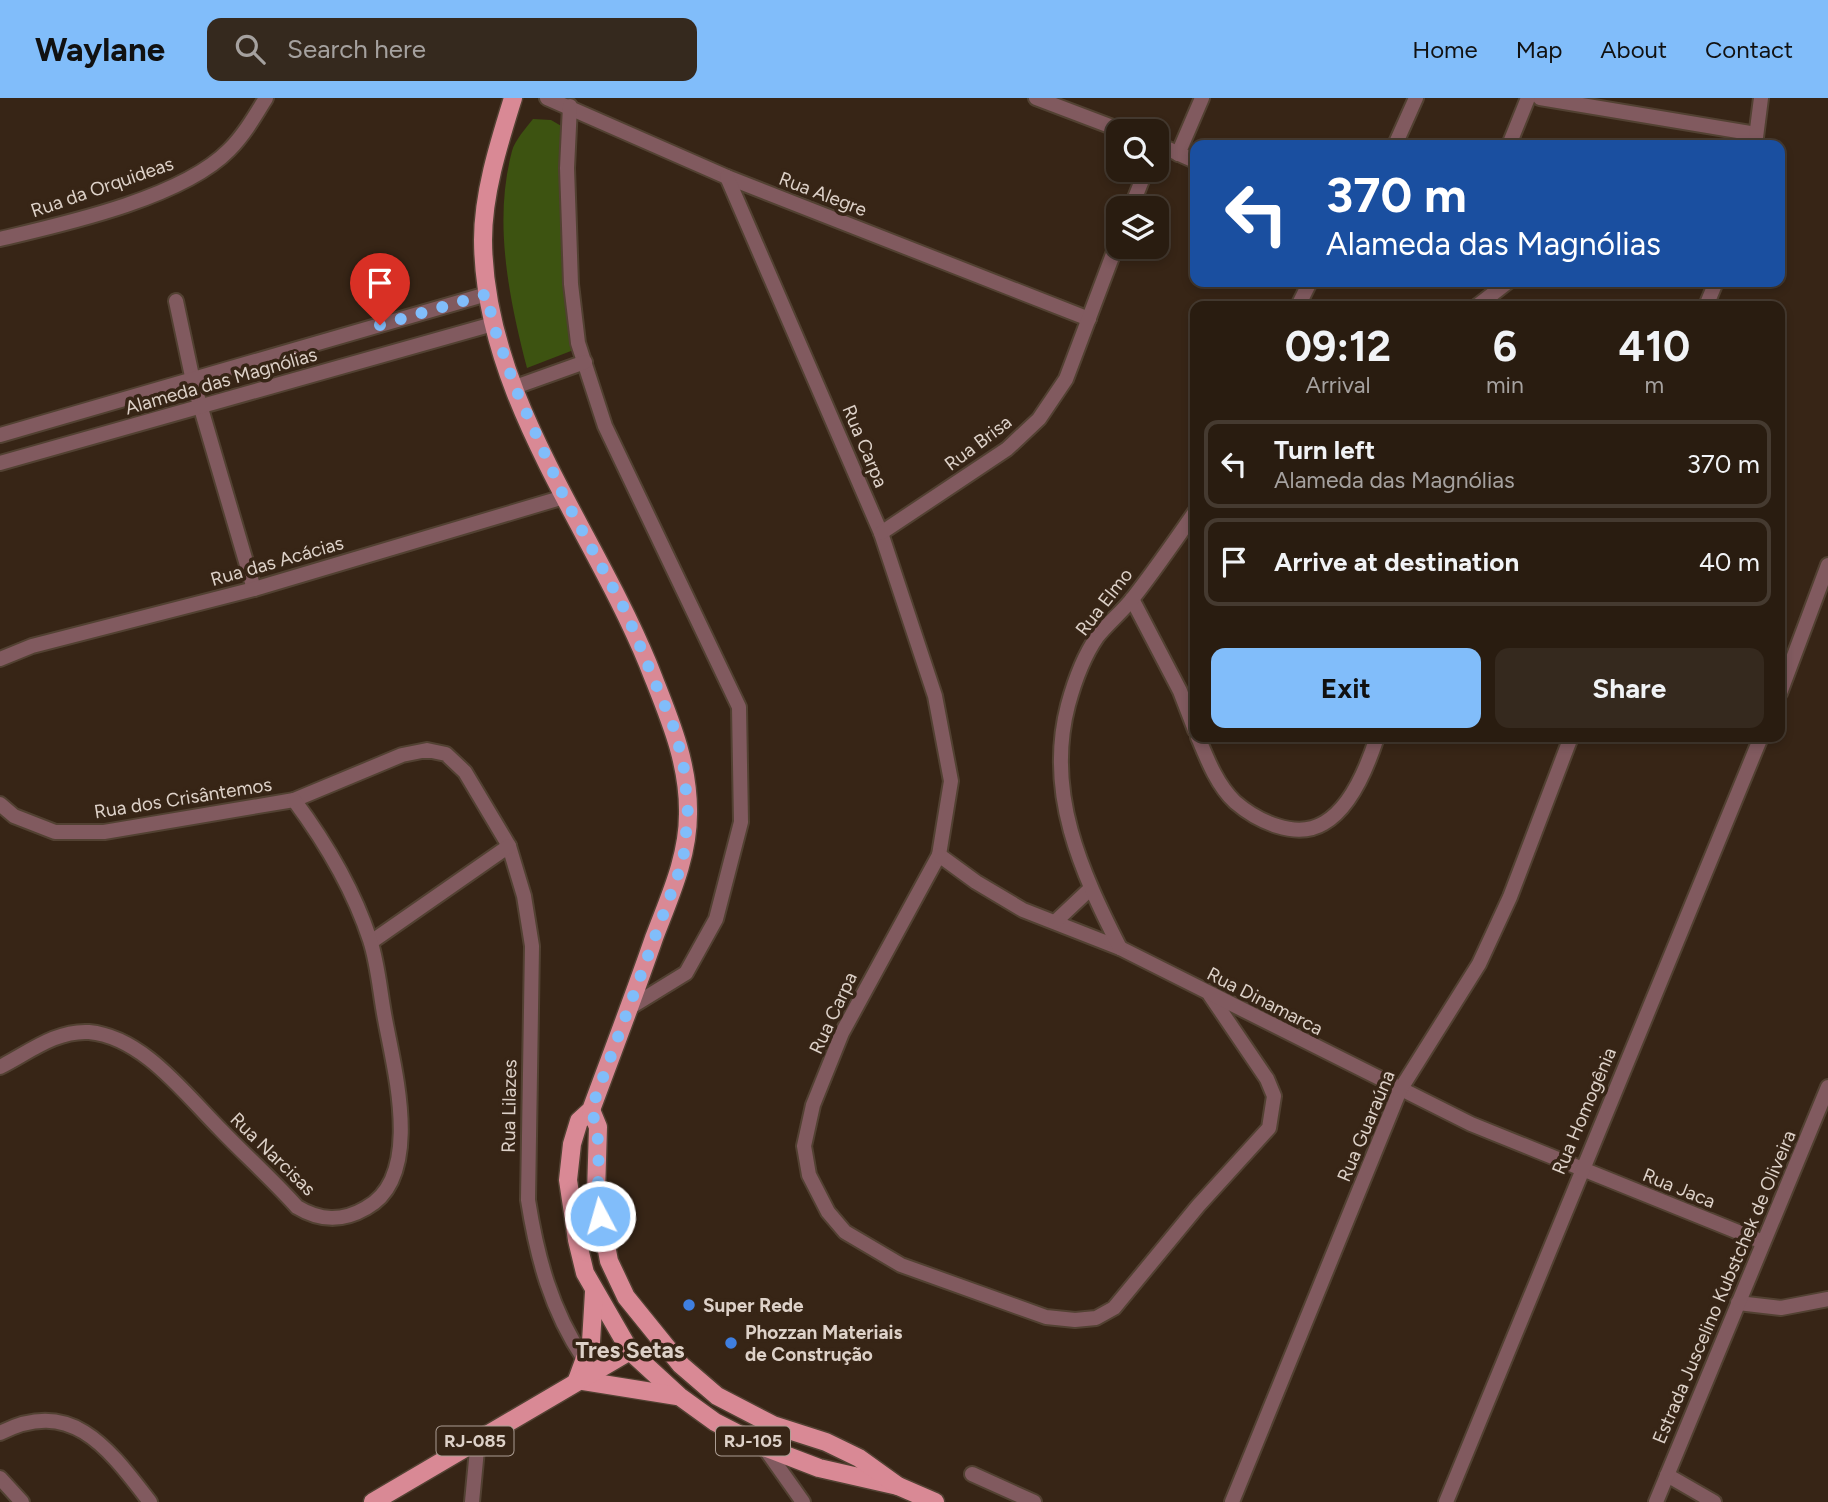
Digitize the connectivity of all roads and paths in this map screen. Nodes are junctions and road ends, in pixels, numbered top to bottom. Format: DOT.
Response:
graph roads {
  1 [pos="266,98"];
  2 [pos="513,98"];
  3 [pos="547,98"];
  4 [pos="1036,98"];
  5 [pos="1202,98"];
  6 [pos="1416,98"];
  7 [pos="1528,98"];
  8 [pos="1540,98"];
  9 [pos="1761,98"];
  10 [pos="570,106"];
  11 [pos="1106,125"];
  12 [pos="1756,139"];
  13 [pos="1397,140"];
  14 [pos="1511,140"];
  15 [pos="1169,150"];
  16 [pos="1178,154"];
  17 [pos="1190,159"];
  18 [pos="727,177"];
  19 [pos="0,239"];
  20 [pos="1112,259"];
  21 [pos="1502,287"];
  22 [pos="487,294"];
  23 [pos="176,301"];
  24 [pos="1483,301"];
  25 [pos="1089,319"];
  26 [pos="493,324"];
  27 [pos="585,362"];
  28 [pos="192,381"];
  29 [pos="515,387"];
  30 [pos="200,408"];
  31 [pos="18,430"];
  32 [pos="0,435"];
  33 [pos="26,456"];
  34 [pos="0,463"];
  35 [pos="564,497"];
  36 [pos="1190,519"];
  37 [pos="881,533"];
  38 [pos="1828,565"];
  39 [pos="254,589"];
  40 [pos="1132,599"];
  41 [pos="0,659"];
  42 [pos="1785,680"];
  43 [pos="1190,717"];
  44 [pos="1200,742"];
  45 [pos="1375,742"];
  46 [pos="1569,742"];
  47 [pos="1759,742"];
  48 [pos="295,800"];
  49 [pos="0,804"];
  50 [pos="509,846"];
  51 [pos="939,855"];
  52 [pos="1090,889"];
  53 [pos="1055,922"];
  54 [pos="371,942"];
  55 [pos="1120,948"];
  56 [pos="1210,995"];
  57 [pos="629,1008"];
  58 [pos="0,1067"];
  59 [pos="1828,1087"];
  60 [pos="1400,1090"];
  61 [pos="591,1110"];
  62 [pos="1581,1170"];
  63 [pos="1763,1242"];
  64 [pos="594,1290"];
  65 [pos="625,1297"];
  66 [pos="1828,1299"];
  67 [pos="1738,1303"];
  68 [pos="630,1350"];
  69 [pos="584,1359"];
  70 [pos="681,1365"];
  71 [pos="577,1380"];
  72 [pos="679,1396"];
  73 [pos="0,1433"];
  74 [pos="478,1439"];
  75 [pos="764,1447"];
  76 [pos="972,1474"];
  77 [pos="1667,1475"];
  78 [pos="0,1479"];
  79 [pos="898,1486"];
  80 [pos="22,1502"];
  81 [pos="150,1502"];
  82 [pos="373,1502"];
  83 [pos="472,1502"];
  84 [pos="803,1502"];
  85 [pos="935,1502"];
  86 [pos="1034,1502"];
  87 [pos="1233,1502"];
  88 [pos="1446,1502"];
  89 [pos="1656,1502"];
  90 [pos="1713,1502"];
  1 -- 19 [label="street, Rua da Orquideas"];
  2 -- 22 [label="main road, RJ-105"];
  3 -- 10 [label="street, Rua Alegre"];
  4 -- 11 [label="street"];
  5 -- 16 [label="street"];
  6 -- 13 [label="street"];
  7 -- 14 [label="street"];
  8 -- 12 [label="street"];
  9 -- 12 [label="street"];
  10 -- 18 [label="street, Rua Alegre"];
  10 -- 27 [label="street"];
  15 -- 16 [label="street"];
  16 -- 17 [label="street"];
  18 -- 25 [label="street, Rua Alegre"];
  18 -- 37 [label="street, Rua Carpa"];
  20 -- 25 [label="street, Rua Brisa"];
  21 -- 24 [label="street"];
  22 -- 26 [label="main road, RJ-105"];
  22 -- 28 [label="street, Alameda das Magnólias"];
  23 -- 28 [label="street"];
  25 -- 37 [label="street, Rua Brisa"];
  26 -- 29 [label="main road, RJ-105"];
  26 -- 30 [label="street, Alameda das Magnólias"];
  27 -- 29 [label="street"];
  27 -- 57 [label="street"];
  28 -- 30 [label="street"];
  28 -- 31 [label="street, Alameda das Magnólias"];
  29 -- 35 [label="main road, RJ-105"];
  30 -- 33 [label="street, Alameda das Magnólias"];
  30 -- 39 [label="street"];
  31 -- 32 [label="street, Alameda das Magnólias"];
  31 -- 33 [label="street"];
  33 -- 34 [label="street, Alameda das Magnólias"];
  35 -- 39 [label="street, Rua das Acácias"];
  35 -- 57 [label="main road, RJ-105"];
  36 -- 40 [label="street, Rua Elmo"];
  37 -- 51 [label="street, Rua Carpa"];
  38 -- 42 [label="street"];
  39 -- 41 [label="street, Rua das Acácias"];
  40 -- 43 [label="street"];
  40 -- 52 [label="street, Rua Elmo"];
  44 -- 45 [label="street"];
  46 -- 60 [label="street, Rua Guaraúna"];
  47 -- 62 [label="street, Rua Homogênia"];
  48 -- 49 [label="street, Rua dos Crisântemos"];
  48 -- 50 [label="street, Rua Lilazes"];
  48 -- 54 [label="street, Rua Narcisas"];
  50 -- 54 [label="street"];
  50 -- 69 [label="street, Rua Lilazes"];
  51 -- 53 [label="street, Rua Dinamarca"];
  51 -- 56 [label="street, Rua Carpa"];
  52 -- 53 [label="street"];
  52 -- 55 [label="street, Rua Elmo"];
  53 -- 55 [label="street, Rua Dinamarca"];
  54 -- 58 [label="street, Rua Narcisas"];
  55 -- 56 [label="street, Rua Dinamarca"];
  56 -- 60 [label="street, Rua Dinamarca"];
  57 -- 61 [label="main road, RJ-105"];
  59 -- 63 [label="street, Estrada Juscelino Kubstchek de Oliveira"];
  60 -- 62 [label="street, Rua Dinamarca"];
  60 -- 87 [label="street, Rua Guaraúna"];
  61 -- 64 [label="main road, RJ-105"];
  61 -- 65 [label="main road, RJ-105"];
  62 -- 63 [label="street, Rua Jaca"];
  62 -- 88 [label="street, Rua Homogênia"];
  63 -- 67 [label="street, Estrada Juscelino Kubstchek de Oliveira"];
  64 -- 68 [label="main road, RJ-105"];
  64 -- 69 [label="main road"];
  65 -- 68 [label="main road"];
  65 -- 70 [label="main road, RJ-105"];
  66 -- 67 [label="street"];
  67 -- 77 [label="street, Estrada Juscelino Kubstchek de Oliveira"];
  68 -- 70 [label="main road"];
  68 -- 71 [label="main road, RJ-085"];
  68 -- 72 [label="main road, RJ-105"];
  69 -- 71 [label="main road"];
  70 -- 79 [label="main road, RJ-105"];
  71 -- 72 [label="main road"];
  71 -- 74 [label="main road, RJ-085"];
  72 -- 75 [label="main road, RJ-105"];
  73 -- 81 [label="street"];
  74 -- 82 [label="main road, RJ-085"];
  74 -- 83 [label="street"];
  75 -- 79 [label="main road, RJ-105"];
  75 -- 84 [label="street"];
  76 -- 86 [label="street"];
  77 -- 89 [label="street, Estrada Juscelino Kubstchek de Oliveira"];
  77 -- 90 [label="street"];
  78 -- 80 [label="street"];
  79 -- 85 [label="main road, RJ-105"];
}
